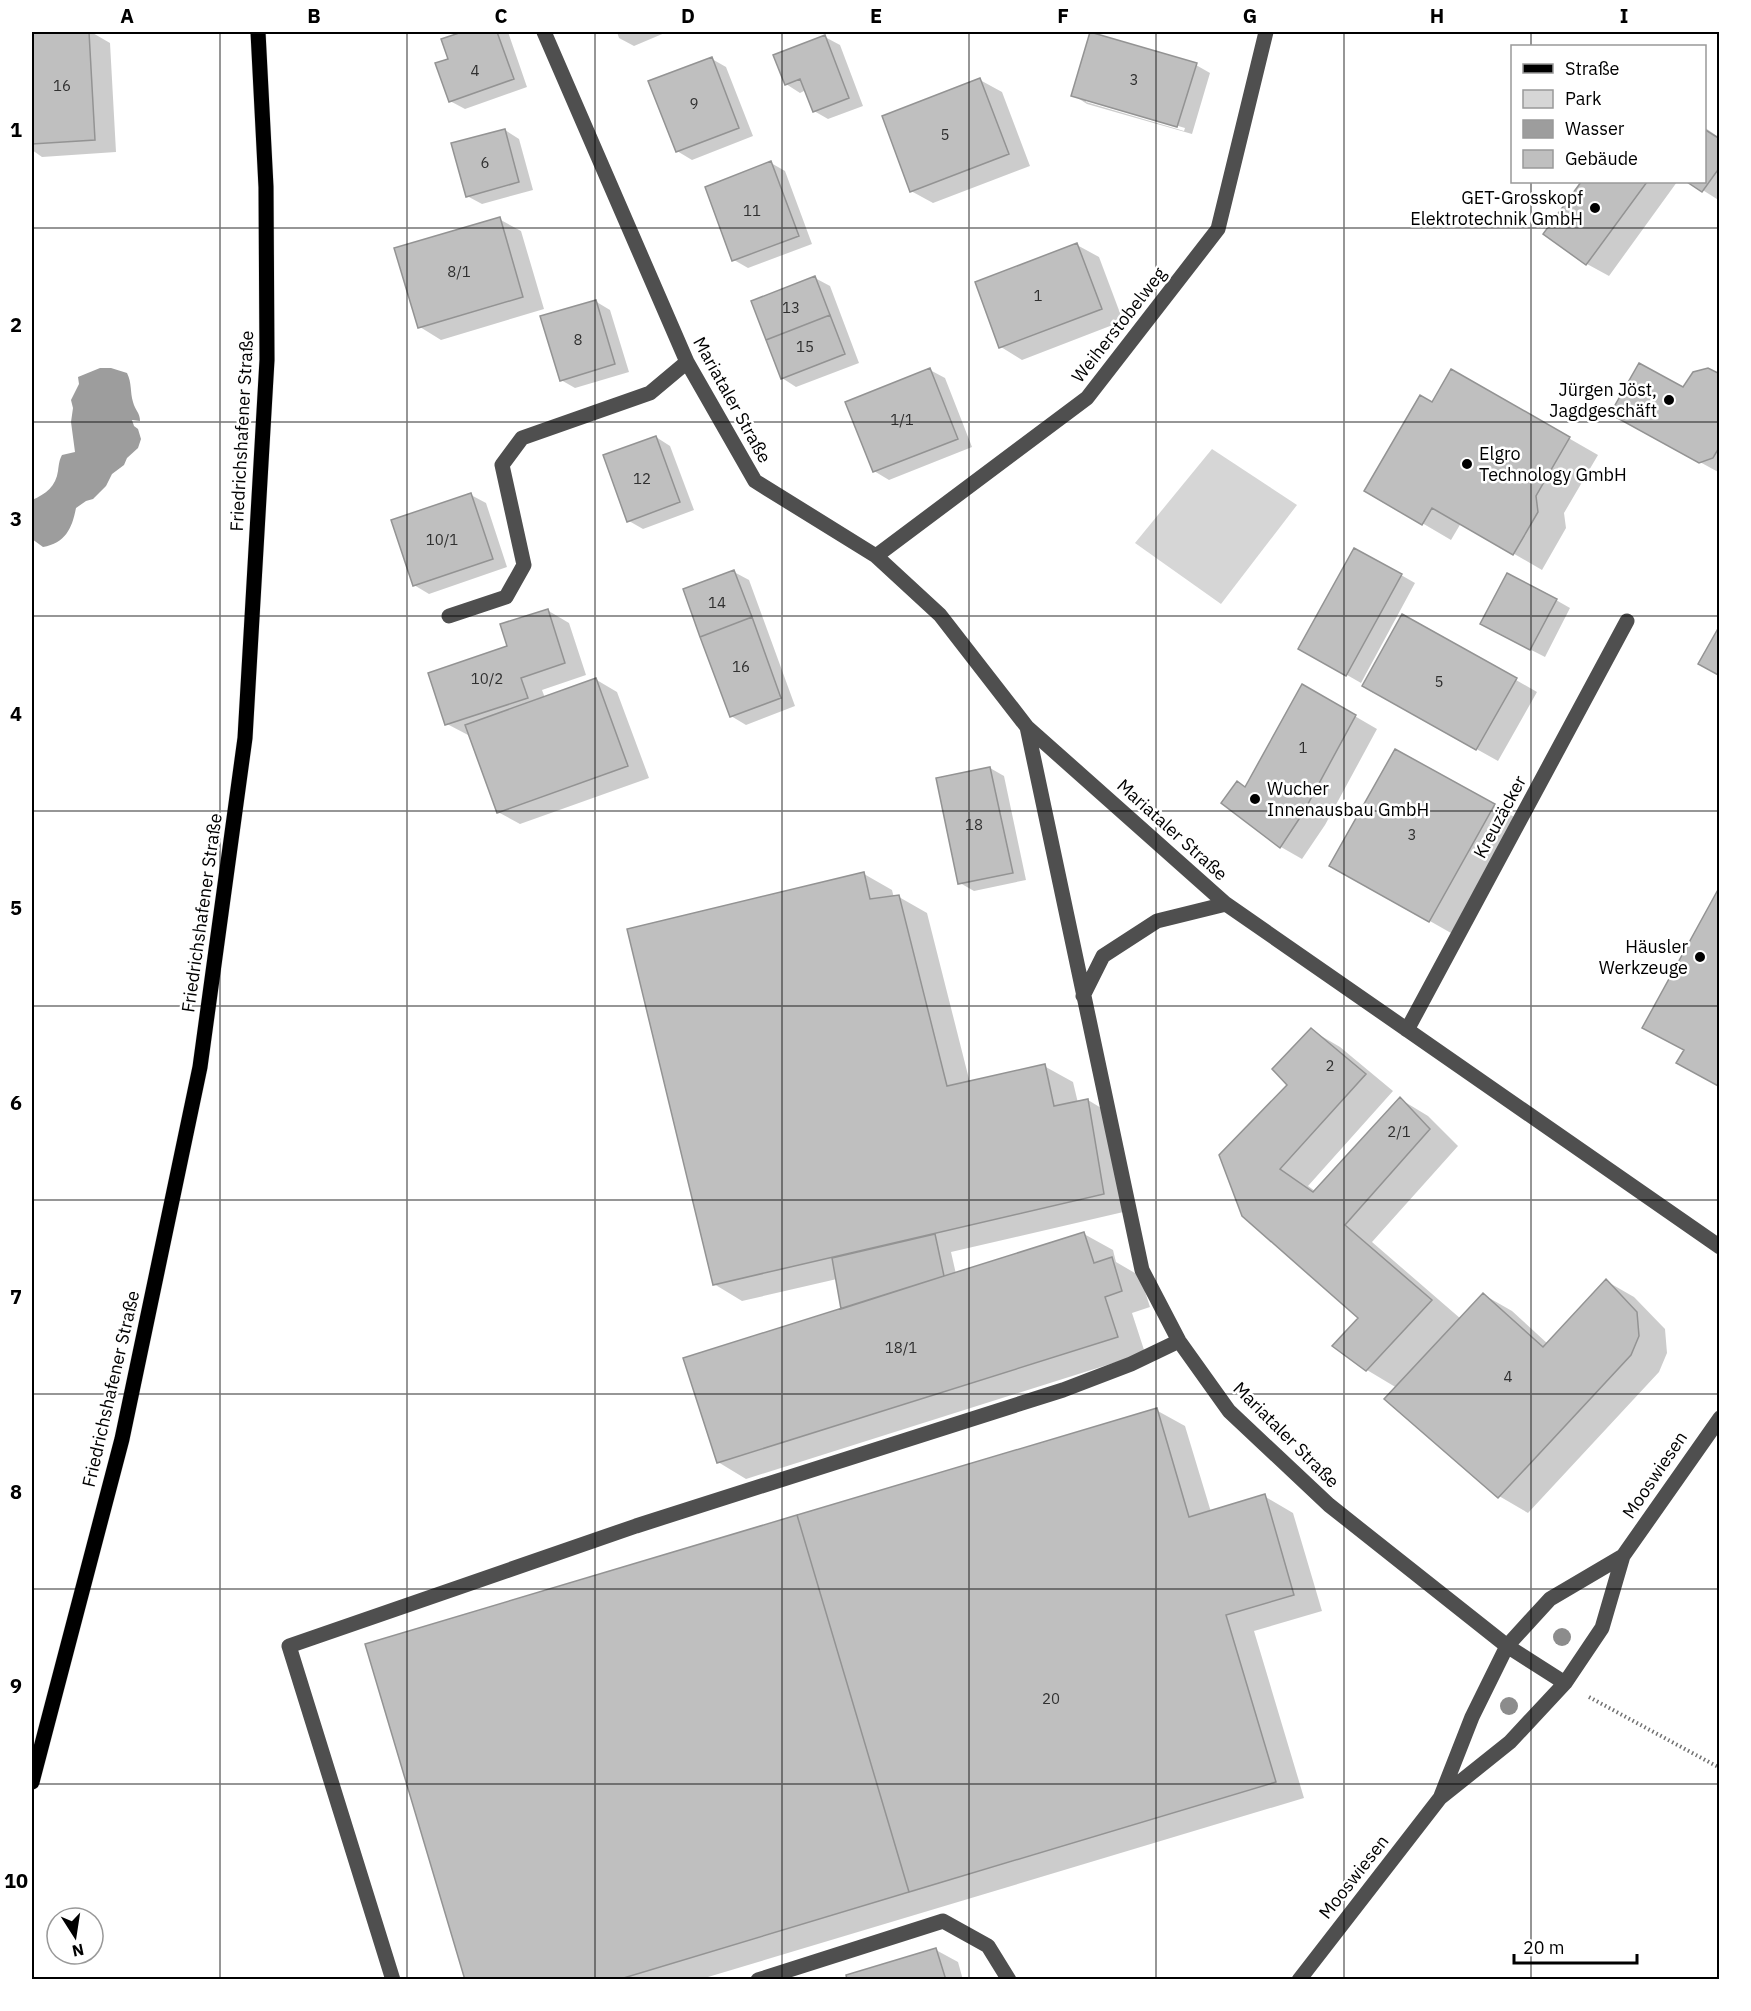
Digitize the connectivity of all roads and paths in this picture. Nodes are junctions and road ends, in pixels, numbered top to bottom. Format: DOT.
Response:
graph roads {
  1 [pos="258,32"];
  2 [pos="544,32"];
  3 [pos="1266,32"];
  4 [pos="687,362"];
  5 [pos="876,556"];
  6 [pos="449,616"];
  7 [pos="1627,621"];
  8 [pos="1027,727"];
  9 [pos="1226,904"];
  10 [pos="1083,996"];
  11 [pos="1407,1030"];
  12 [pos="1719,1247"];
  13 [pos="1179,1341"];
  14 [pos="1719,1418"];
  15 [pos="1623,1556"];
  16 [pos="1507,1646"];
  17 [pos="1565,1683"];
  18 [pos="1719,1768"];
  19 [pos="32,1782"];
  20 [pos="1440,1798"];
  21 [pos="393,1980"];
  22 [pos="758,1980"];
  23 [pos="1009,1980"];
  24 [pos="1299,1980"];
  1 -- 19 [label="main road, Friedrichshafener Straße"];
  2 -- 4 [label="street, Mariataler Straße"];
  3 -- 5 [label="street, Weiherstobelweg"];
  4 -- 5 [label="street, Mariataler Straße"];
  4 -- 6 [label="street"];
  5 -- 8 [label="street, Mariataler Straße"];
  7 -- 11 [label="street, Kreuzäcker"];
  8 -- 9 [label="street, Mariataler Straße"];
  8 -- 10 [label="street"];
  9 -- 10 [label="street, Mariataler Straße"];
  9 -- 11 [label="street"];
  10 -- 13 [label="street, Mariataler Straße"];
  11 -- 12 [label="street"];
  13 -- 16 [label="street, Mariataler Straße"];
  13 -- 21 [label="street"];
  14 -- 15 [label="street, Mooswiesen"];
  15 -- 16 [label="street, Mooswiesen"];
  15 -- 17 [label="street, Mooswiesen"];
  16 -- 17 [label="street"];
  16 -- 20 [label="street, Mooswiesen"];
  17 -- 18 [label="path"];
  17 -- 20 [label="street, Mooswiesen"];
  20 -- 24 [label="street, Mooswiesen"];
  22 -- 23 [label="street"];
}
